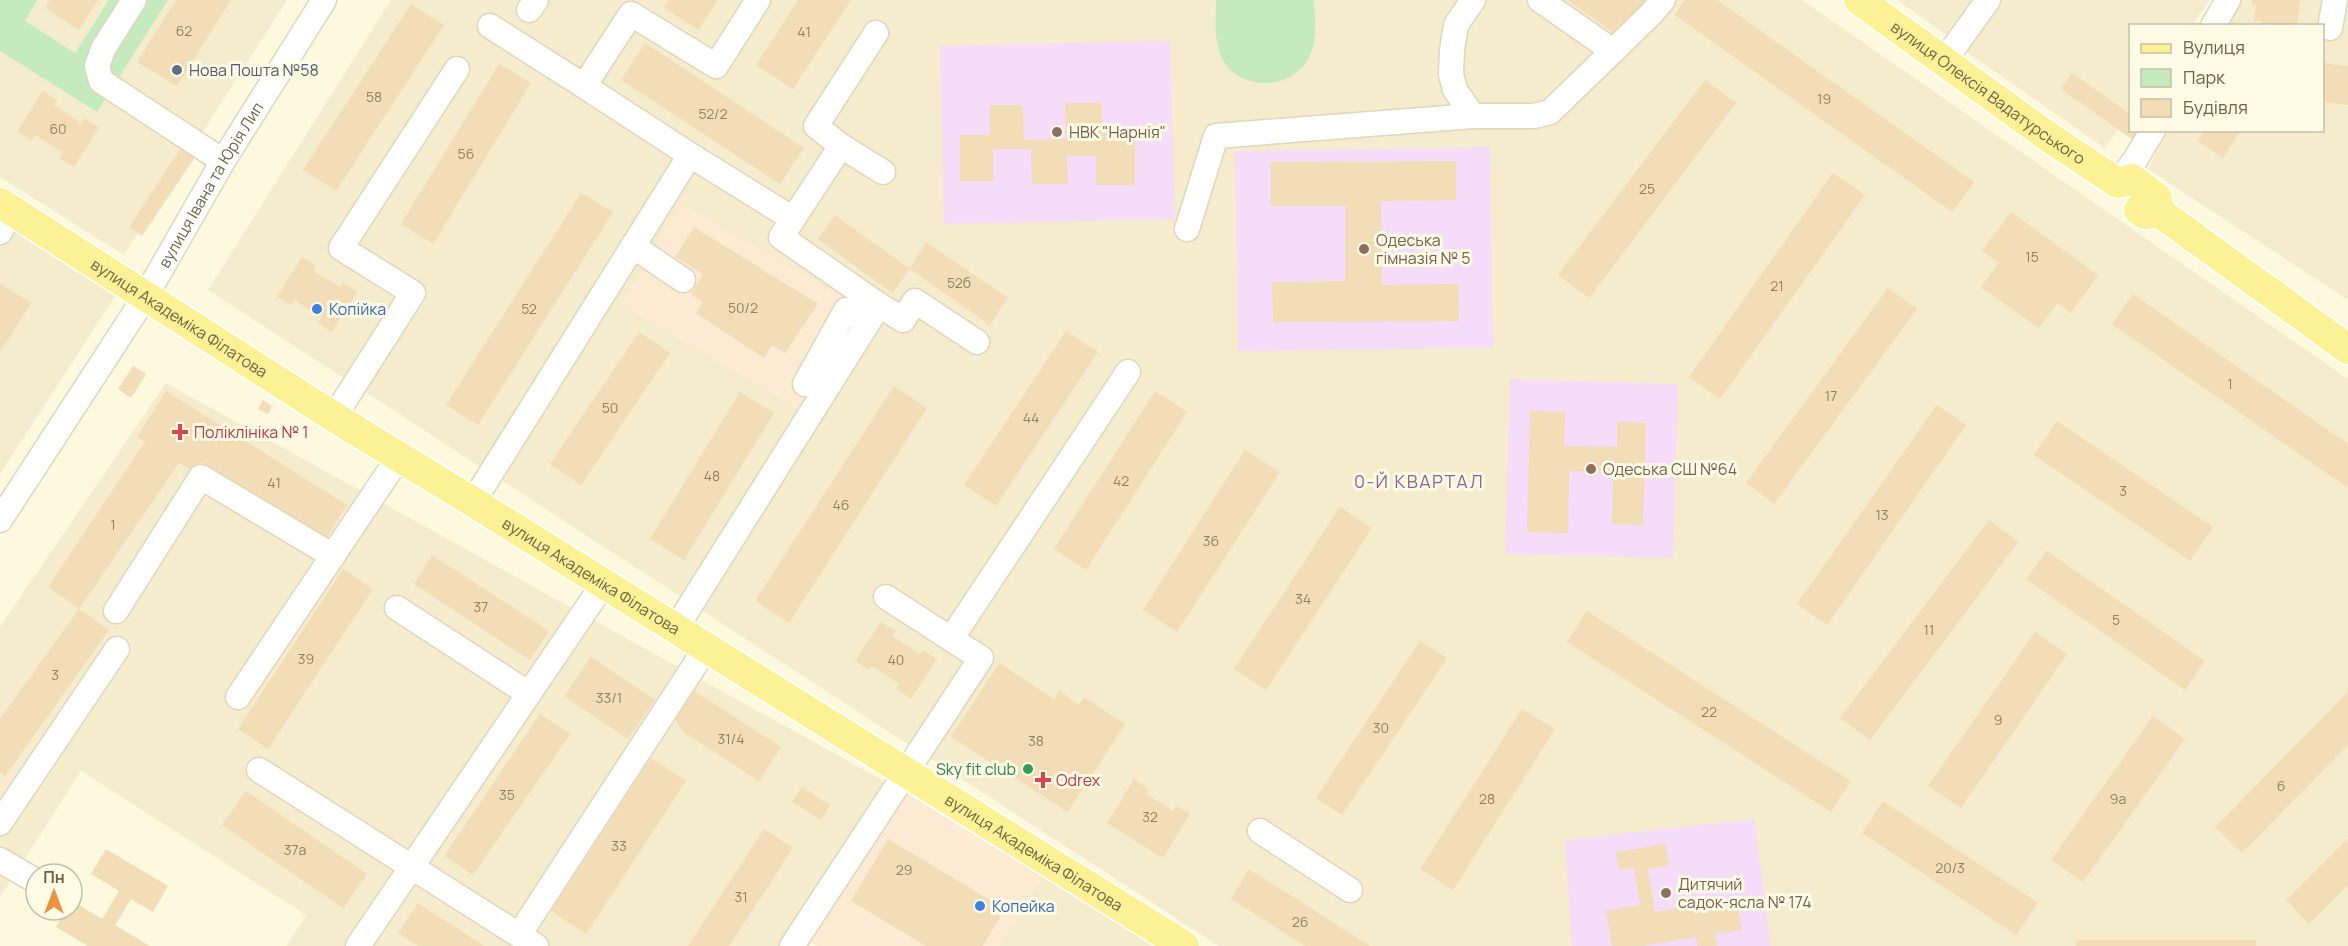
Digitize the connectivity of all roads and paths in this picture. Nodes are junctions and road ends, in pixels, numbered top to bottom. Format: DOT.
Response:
graph roads {
  1 [pos="134,0"];
  2 [pos="324,0"];
  3 [pos="758,0"];
  4 [pos="1473,0"];
  5 [pos="1540,0"];
  6 [pos="1663,0"];
  7 [pos="1860,0"];
  8 [pos="1988,0"];
  9 [pos="2228,0"];
  10 [pos="2335,0"];
  11 [pos="635,7"];
  12 [pos="2214,24"];
  13 [pos="490,26"];
  14 [pos="2330,28"];
  15 [pos="876,33"];
  16 [pos="1613,51"];
  17 [pos="1945,60"];
  18 [pos="457,69"];
  19 [pos="585,86"];
  20 [pos="1473,116"];
  21 [pos="2151,132"];
  22 [pos="841,146"];
  23 [pos="690,155"];
  24 [pos="223,161"];
  25 [pos="883,172"];
  26 [pos="2118,183"];
  27 [pos="4,215"];
  28 [pos="793,219"];
  29 [pos="1188,229"];
  30 [pos="633,246"];
  31 [pos="683,280"];
  32 [pos="145,297"];
  33 [pos="873,313"];
  34 [pos="977,342"];
  35 [pos="2348,349"];
  36 [pos="1128,372"];
  37 [pos="805,384"];
  38 [pos="334,417"];
  39 [pos="399,456"];
  40 [pos="474,502"];
  41 [pos="0,520"];
  42 [pos="333,556"];
  43 [pos="604,583"];
  44 [pos="886,597"];
  45 [pos="397,608"];
  46 [pos="116,611"];
  47 [pos="676,628"];
  48 [pos="951,639"];
  49 [pos="706,648"];
  50 [pos="117,649"];
  51 [pos="529,694"];
  52 [pos="238,697"];
  53 [pos="259,770"];
  54 [pos="905,773"];
  55 [pos="0,823"];
  56 [pos="1260,831"];
  57 [pos="0,860"];
  58 [pos="412,867"];
  59 [pos="24,874"];
  60 [pos="1350,890"];
  61 [pos="527,941"];
  62 [pos="358,946"];
  63 [pos="792,946"];
  64 [pos="1184,946"];
  1 -- 24 [label="street"];
  2 -- 24 [label="street, вулиця Івана та Юрія Лип"];
  3 -- 11 [label="street"];
  4 -- 20 [label="street"];
  5 -- 16 [label="street"];
  6 -- 16 [label="street"];
  7 -- 17 [label="main road, вулиця Олексія Вадатурського"];
  8 -- 17 [label="street"];
  9 -- 12 [label="street"];
  10 -- 14 [label="street"];
  11 -- 19 [label="street"];
  13 -- 19 [label="street"];
  15 -- 22 [label="street"];
  16 -- 20 [label="street"];
  17 -- 26 [label="main road, вулиця Олексія Вадатурського"];
  18 -- 38 [label="street"];
  19 -- 23 [label="street"];
  20 -- 29 [label="street"];
  21 -- 26 [label="street"];
  22 -- 25 [label="street"];
  22 -- 28 [label="street"];
  23 -- 28 [label="street"];
  23 -- 30 [label="street"];
  24 -- 32 [label="street, вулиця Івана та Юрія Лип"];
  26 -- 35 [label="main road, вулиця Олексія Вадатурського"];
  27 -- 32 [label="main road, вулиця Академіка Філатова"];
  28 -- 33 [label="street"];
  30 -- 31 [label="street"];
  30 -- 40 [label="street"];
  32 -- 38 [label="main road, вулиця Академіка Філатова"];
  32 -- 41 [label="street, вулиця Івана та Юрія Лип"];
  33 -- 34 [label="street"];
  33 -- 37 [label="street"];
  33 -- 47 [label="street"];
  36 -- 48 [label="street"];
  38 -- 39 [label="main road, вулиця Академіка Філатова"];
  39 -- 40 [label="main road, вулиця Академіка Філатова"];
  39 -- 42 [label="street"];
  40 -- 43 [label="main road, вулиця Академіка Філатова"];
  42 -- 46 [label="street"];
  42 -- 52 [label="street"];
  43 -- 47 [label="main road, вулиця Академіка Філатова"];
  43 -- 51 [label="street"];
  44 -- 48 [label="street"];
  45 -- 51 [label="street"];
  47 -- 49 [label="main road, вулиця Академіка Філатова"];
  48 -- 54 [label="street"];
  49 -- 54 [label="main road, вулиця Академіка Філатова"];
  49 -- 61 [label="street"];
  50 -- 55 [label="street"];
  51 -- 58 [label="street"];
  53 -- 58 [label="street"];
  54 -- 63 [label="street"];
  54 -- 64 [label="main road, вулиця Академіка Філатова"];
  56 -- 60 [label="street"];
  57 -- 59 [label="street"];
  58 -- 61 [label="street"];
  58 -- 62 [label="street"];
}
